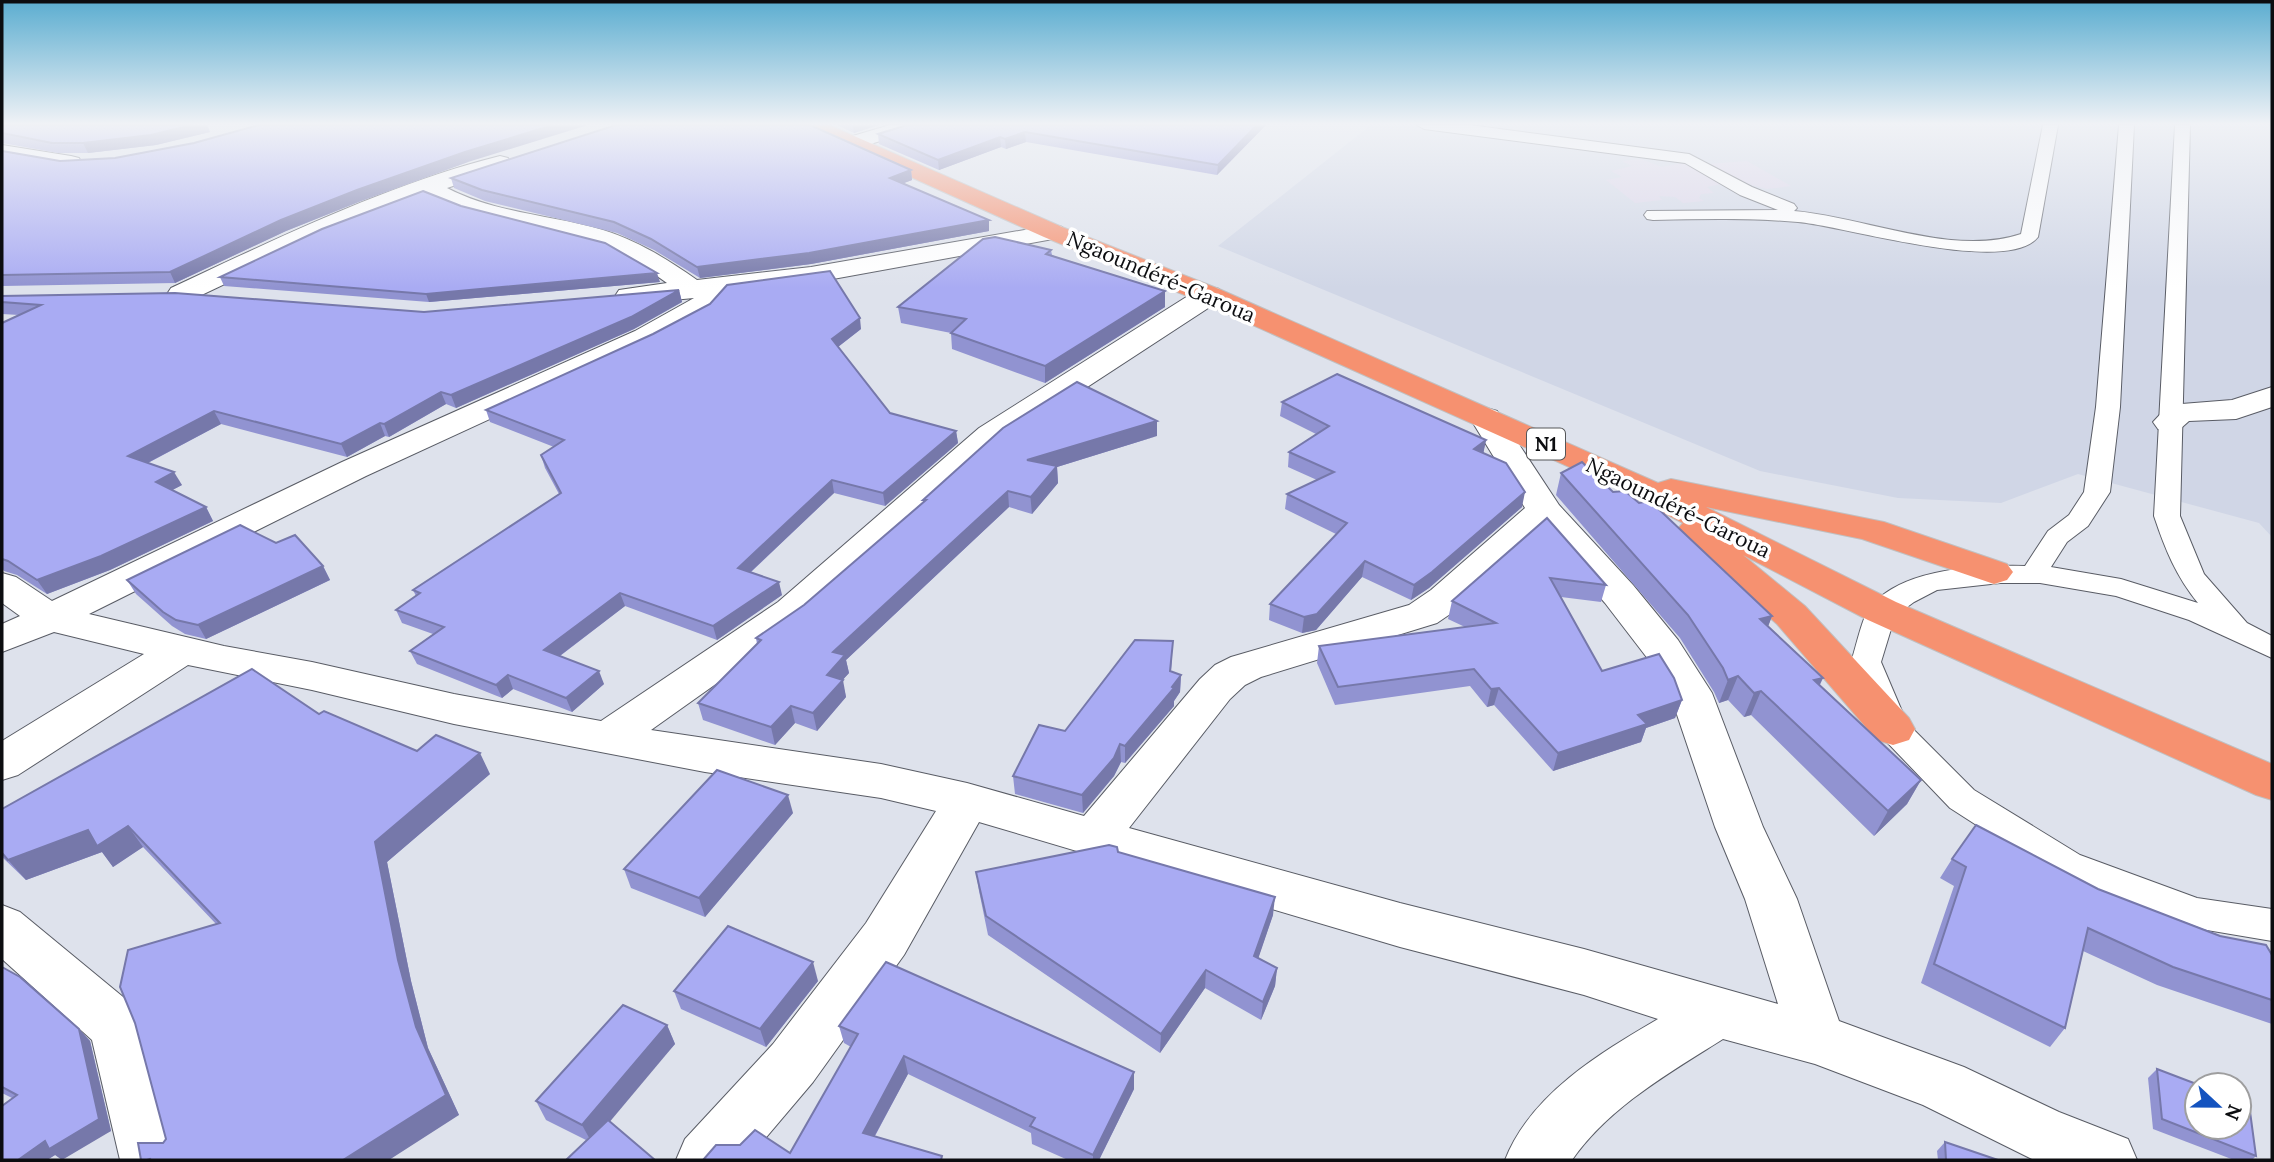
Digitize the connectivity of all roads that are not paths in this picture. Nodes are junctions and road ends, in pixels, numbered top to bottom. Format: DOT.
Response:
graph roads {
  1 [pos="451,179"];
  2 [pos="935,179"];
  3 [pos="1725,179"];
  4 [pos="2040,179"];
  5 [pos="2123,179"];
  6 [pos="2180,179"];
  7 [pos="427,187"];
  8 [pos="1654,215"];
  9 [pos="1821,220"];
  10 [pos="1053,232"];
  11 [pos="707,289"];
  12 [pos="181,294"];
  13 [pos="150,295"];
  14 [pos="1209,295"];
  15 [pos="611,298"];
  16 [pos="236,299"];
  17 [pos="2272,396"];
  18 [pos="1486,418"];
  19 [pos="2169,422"];
  20 [pos="1628,481"];
  21 [pos="1544,510"];
  22 [pos="1994,572"];
  23 [pos="2034,573"];
  24 [pos="2,585"];
  25 [pos="1882,611"];
  26 [pos="50,618"];
  27 [pos="2236,628"];
  28 [pos="2,639"];
  29 [pos="2272,648"];
  30 [pos="181,650"];
  31 [pos="1893,729"];
  32 [pos="608,738"];
  33 [pos="2,763"];
  34 [pos="2272,783"];
  35 [pos="967,801"];
  36 [pos="1094,838"];
  37 [pos="2272,925"];
  38 [pos="2,927"];
  39 [pos="1717,1013"];
  40 [pos="1817,1039"];
  41 [pos="151,1160"];
  42 [pos="706,1160"];
  43 [pos="1536,1160"];
  44 [pos="2106,1160"];
  1 -- 7 [label="street"];
  2 -- 10 [label="highway, Ngaoundéré-Garoua / N1"];
  3 -- 9 [label="lane"];
  4 -- 9 [label="lane"];
  5 -- 23 [label="lane"];
  6 -- 19 [label="lane"];
  7 -- 11 [label="street"];
  7 -- 12 [label="street"];
  8 -- 9 [label="lane"];
  10 -- 11 [label="street"];
  10 -- 14 [label="highway, Ngaoundéré-Garoua / N1"];
  11 -- 15 [label="street"];
  11 -- 26 [label="street"];
  12 -- 13 [label="street"];
  12 -- 16 [label="street"];
  14 -- 18 [label="highway, Ngaoundéré-Garoua / N1"];
  14 -- 32 [label="street"];
  17 -- 19 [label="street"];
  18 -- 20 [label="highway, Ngaoundéré-Garoua / N1"];
  18 -- 21 [label="street"];
  19 -- 27 [label="lane"];
  20 -- 22 [label="highway"];
  20 -- 25 [label="highway, Ngaoundéré-Garoua / N1"];
  20 -- 31 [label="highway"];
  21 -- 36 [label="street"];
  21 -- 40 [label="street"];
  22 -- 23 [label="lane"];
  22 -- 25 [label="lane"];
  23 -- 27 [label="lane"];
  24 -- 26 [label="street"];
  25 -- 31 [label="lane"];
  25 -- 34 [label="highway, Ngaoundéré-Garoua / N1"];
  26 -- 28 [label="street"];
  26 -- 30 [label="street"];
  27 -- 29 [label="lane"];
  30 -- 32 [label="street"];
  30 -- 33 [label="street"];
  31 -- 37 [label="lane"];
  32 -- 35 [label="street"];
  35 -- 36 [label="street"];
  35 -- 42 [label="street"];
  36 -- 39 [label="street"];
  38 -- 41 [label="street"];
  39 -- 40 [label="street"];
  39 -- 43 [label="street"];
  40 -- 44 [label="street"];
}
